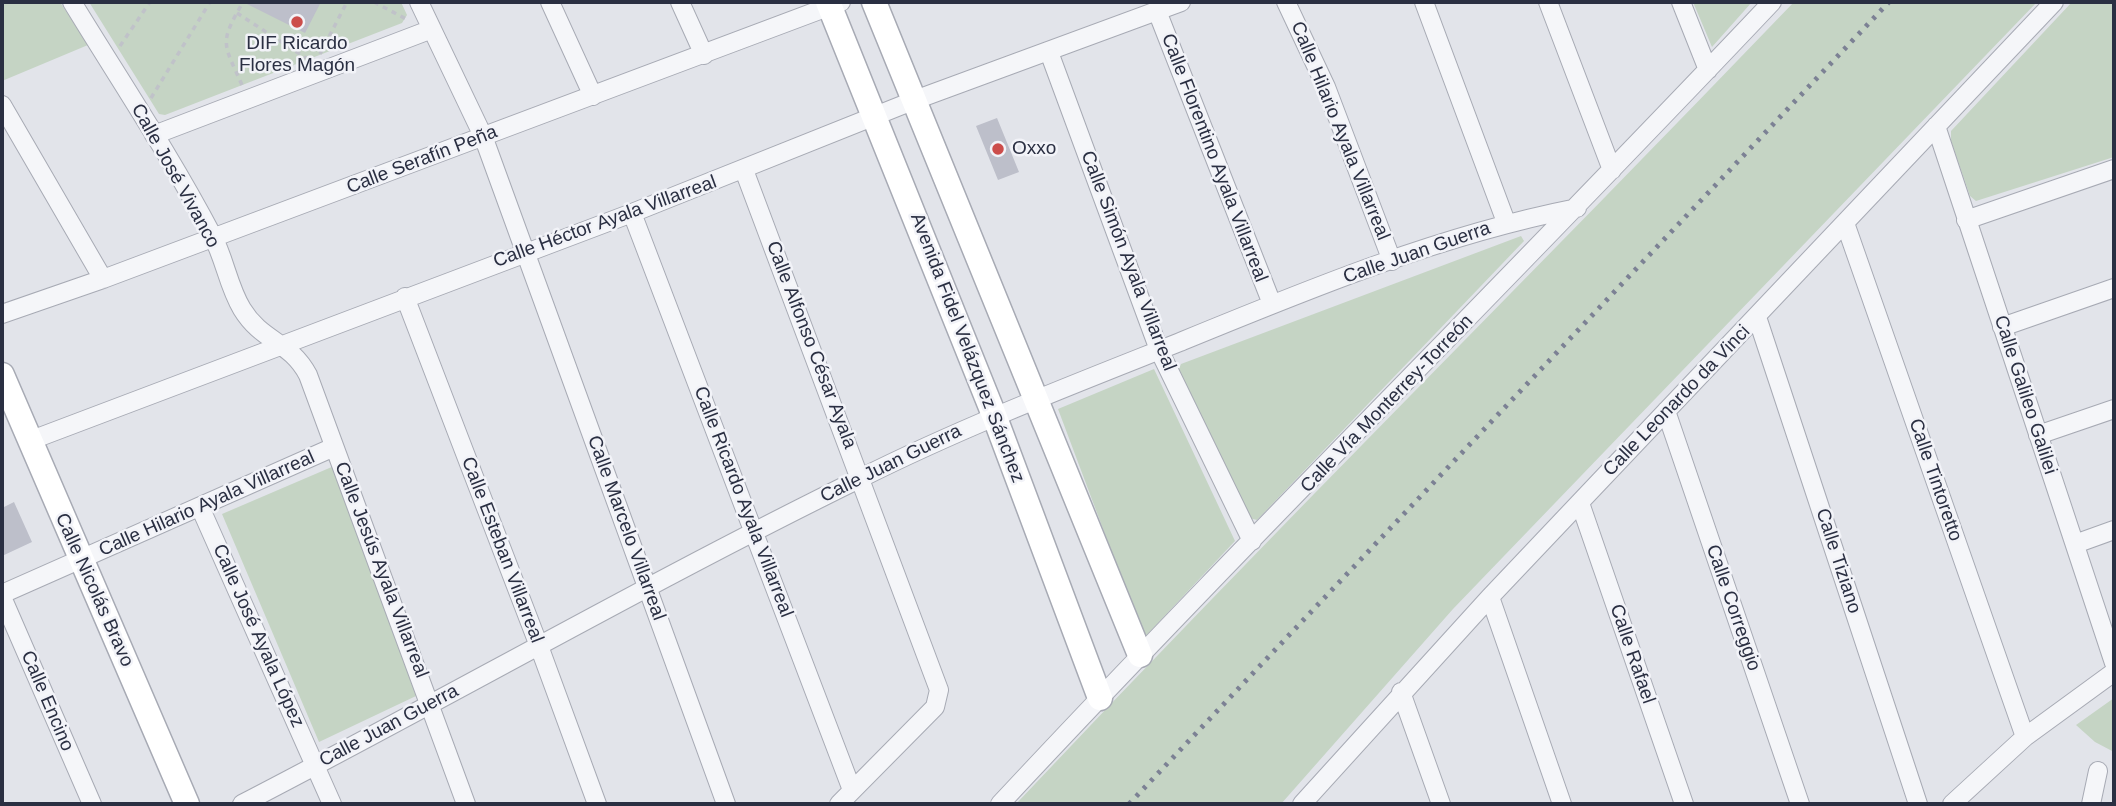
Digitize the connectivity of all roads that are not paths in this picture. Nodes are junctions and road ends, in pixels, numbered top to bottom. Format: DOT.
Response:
graph roads {
  1 [pos="72,2"];
  2 [pos="419,2"];
  3 [pos="550,2"];
  4 [pos="680,2"];
  5 [pos="874,2"];
  6 [pos="1181,2"];
  7 [pos="1286,2"];
  8 [pos="1424,2"];
  9 [pos="1548,2"];
  10 [pos="1681,2"];
  11 [pos="1772,2"];
  12 [pos="2054,2"];
  13 [pos="833,3"];
  14 [pos="1157,11"];
  15 [pos="432,29"];
  16 [pos="1049,52"];
  17 [pos="704,55"];
  18 [pos="1708,69"];
  19 [pos="593,96"];
  20 [pos="915,100"];
  21 [pos="2,105"];
  22 [pos="875,116"];
  23 [pos="1936,126"];
  24 [pos="154,135"];
  25 [pos="483,136"];
  26 [pos="2114,169"];
  27 [pos="744,170"];
  28 [pos="1612,170"];
  29 [pos="1577,208"];
  30 [pos="632,214"];
  31 [pos="1966,220"];
  32 [pos="1506,222"];
  33 [pos="1845,223"];
  34 [pos="214,238"];
  35 [pos="525,251"];
  36 [pos="1392,261"];
  37 [pos="103,279"];
  38 [pos="2114,288"];
  39 [pos="405,297"];
  40 [pos="1272,304"];
  41 [pos="2,314"];
  42 [pos="1757,317"];
  43 [pos="2002,327"];
  44 [pos="281,344"];
  45 [pos="1159,350"];
  46 [pos="2,375"];
  47 [pos="1035,398"];
  48 [pos="2114,409"];
  49 [pos="1666,411"];
  50 [pos="994,415"];
  51 [pos="2038,435"];
  52 [pos="29,441"];
  53 [pos="334,447"];
  54 [pos="861,477"];
  55 [pos="1580,503"];
  56 [pos="200,507"];
  57 [pos="2114,530"];
  58 [pos="755,532"];
  59 [pos="1252,541"];
  60 [pos="2075,544"];
  61 [pos="80,561"];
  62 [pos="647,586"];
  63 [pos="2,595"];
  64 [pos="1490,597"];
  65 [pos="539,646"];
  66 [pos="1140,655"];
  67 [pos="2114,663"];
  68 [pos="2114,672"];
  69 [pos="1401,692"];
  70 [pos="1100,698"];
  71 [pos="431,704"];
  72 [pos="2025,737"];
  73 [pos="316,766"];
  74 [pos="2098,771"];
  75 [pos="852,790"];
  76 [pos="1320,796"];
  77 [pos="92,804"];
  78 [pos="187,804"];
  79 [pos="242,804"];
  80 [pos="332,804"];
  81 [pos="466,804"];
  82 [pos="597,804"];
  83 [pos="726,804"];
  84 [pos="839,804"];
  85 [pos="1000,804"];
  86 [pos="1302,804"];
  87 [pos="1441,804"];
  88 [pos="1562,804"];
  89 [pos="1684,804"];
  90 [pos="1800,804"];
  91 [pos="1918,804"];
  92 [pos="1952,804"];
  93 [pos="2091,804"];
  1 -- 24 [label="street, Calle José Vivanco"];
  2 -- 15 [label="street, Calle Marcelo Villarreal"];
  3 -- 19 [label="street"];
  4 -- 17 [label="street"];
  5 -- 20 [label="street"];
  6 -- 14 [label="street, Calle Héctor Ayala Villarreal"];
  7 -- 36 [label="street, Calle Hilario Ayala Villarreal"];
  8 -- 32 [label="street"];
  9 -- 28 [label="street"];
  10 -- 18 [label="street"];
  11 -- 18 [label="street, Calle Vía Monterrey-Torreón"];
  12 -- 23 [label="street, Calle Leonardo da Vinci"];
  13 -- 17 [label="street, Calle Serafín Peña"];
  13 -- 22 [label="street, Avenida Fidel Velázquez Sánchez"];
  14 -- 16 [label="street, Calle Héctor Ayala Villarreal"];
  14 -- 40 [label="street, Calle Florentino Ayala Villarreal"];
  15 -- 24 [label="street"];
  15 -- 25 [label="street, Calle Marcelo Villarreal"];
  16 -- 20 [label="street, Calle Héctor Ayala Villarreal"];
  16 -- 45 [label="street, Calle Simón Ayala Villarreal"];
  17 -- 19 [label="street, Calle Serafín Peña"];
  18 -- 28 [label="street, Calle Vía Monterrey-Torreón"];
  19 -- 25 [label="street, Calle Serafín Peña"];
  20 -- 22 [label="street, Calle Héctor Ayala Villarreal"];
  20 -- 47 [label="street"];
  21 -- 37 [label="street"];
  22 -- 27 [label="street, Calle Héctor Ayala Villarreal"];
  22 -- 50 [label="street, Avenida Fidel Velázquez Sánchez"];
  23 -- 31 [label="street, Calle Galileo Galilei"];
  23 -- 33 [label="street, Calle Leonardo da Vinci"];
  24 -- 34 [label="street, Calle José Vivanco"];
  25 -- 34 [label="street, Calle Serafín Peña"];
  25 -- 35 [label="street, Calle Marcelo Villarreal"];
  26 -- 31 [label="street"];
  27 -- 30 [label="street, Calle Héctor Ayala Villarreal"];
  27 -- 54 [label="street, Calle Alfonso César Ayala"];
  28 -- 29 [label="street, Calle Vía Monterrey-Torreón"];
  29 -- 32 [label="street, Calle Juan Guerra"];
  29 -- 59 [label="street, Calle Vía Monterrey-Torreón"];
  30 -- 35 [label="street, Calle Héctor Ayala Villarreal"];
  30 -- 58 [label="street, Calle Ricardo Ayala Villarreal"];
  31 -- 43 [label="street, Calle Galileo Galilei"];
  32 -- 36 [label="street, Calle Juan Guerra"];
  33 -- 42 [label="street, Calle Leonardo da Vinci"];
  33 -- 72 [label="street, Calle Tintoretto"];
  34 -- 37 [label="street, Calle Serafín Peña"];
  34 -- 44 [label="street, Calle José Vivanco"];
  35 -- 39 [label="street, Calle Héctor Ayala Villarreal"];
  35 -- 62 [label="street, Calle Marcelo Villarreal"];
  36 -- 40 [label="street, Calle Juan Guerra"];
  37 -- 41 [label="street, Calle Serafín Peña"];
  38 -- 43 [label="street"];
  39 -- 44 [label="street, Calle Héctor Ayala Villarreal"];
  39 -- 65 [label="street, Calle Esteban Villarreal"];
  40 -- 45 [label="street, Calle Juan Guerra"];
  42 -- 49 [label="street, Calle Leonardo da Vinci"];
  42 -- 91 [label="street, Calle Tiziano"];
  43 -- 51 [label="street, Calle Galileo Galilei"];
  44 -- 52 [label="street, Calle Héctor Ayala Villarreal"];
  44 -- 53 [label="street, Calle Jesús Ayala Villarreal"];
  45 -- 47 [label="street, Calle Juan Guerra"];
  45 -- 59 [label="street, Calle Simón Ayala Villarreal"];
  46 -- 52 [label="street, Calle Nicolás Bravo"];
  47 -- 50 [label="street, Calle Juan Guerra"];
  47 -- 66 [label="street"];
  48 -- 51 [label="street"];
  49 -- 55 [label="street, Calle Leonardo da Vinci"];
  49 -- 90 [label="street, Calle Correggio"];
  50 -- 54 [label="street, Calle Juan Guerra"];
  50 -- 70 [label="street, Avenida Fidel Velázquez Sánchez"];
  51 -- 60 [label="street, Calle Galileo Galilei"];
  52 -- 61 [label="street, Calle Nicolás Bravo"];
  53 -- 56 [label="street, Calle Hilario Ayala Villarreal"];
  53 -- 71 [label="street, Calle Jesús Ayala Villarreal"];
  54 -- 58 [label="street, Calle Juan Guerra"];
  54 -- 75 [label="street, Calle Alfonso César Ayala"];
  55 -- 64 [label="street, Calle Leonardo da Vinci"];
  55 -- 89 [label="street, Calle Rafael"];
  56 -- 61 [label="street, Calle Hilario Ayala Villarreal"];
  56 -- 73 [label="street, Calle José Ayala López"];
  57 -- 60 [label="street"];
  58 -- 62 [label="street, Calle Juan Guerra"];
  58 -- 75 [label="street, Calle Ricardo Ayala Villarreal"];
  59 -- 66 [label="street, Calle Vía Monterrey-Torreón"];
  60 -- 67 [label="street, Calle Galileo Galilei"];
  61 -- 63 [label="street, Calle Hilario Ayala Villarreal"];
  61 -- 78 [label="street, Calle Nicolás Bravo"];
  62 -- 65 [label="street, Calle Juan Guerra"];
  62 -- 83 [label="street, Calle Marcelo Villarreal"];
  63 -- 77 [label="street, Calle Encino"];
  64 -- 69 [label="street, Calle Leonardo da Vinci"];
  64 -- 88 [label="street"];
  65 -- 71 [label="street, Calle Juan Guerra"];
  65 -- 82 [label="street, Calle Esteban Villarreal"];
  66 -- 70 [label="street, Calle Vía Monterrey-Torreón"];
  68 -- 72 [label="street"];
  69 -- 76 [label="street, Calle Leonardo da Vinci"];
  69 -- 87 [label="street"];
  70 -- 85 [label="street, Calle Vía Monterrey-Torreón"];
  71 -- 73 [label="street, Calle Juan Guerra"];
  71 -- 81 [label="street, Calle Jesús Ayala Villarreal"];
  72 -- 92 [label="street"];
  73 -- 79 [label="street, Calle Juan Guerra"];
  73 -- 80 [label="street, Calle José Ayala López"];
  74 -- 93 [label="street"];
  75 -- 84 [label="street, Calle Alfonso César Ayala"];
  76 -- 86 [label="street, Calle Leonardo da Vinci"];
}
